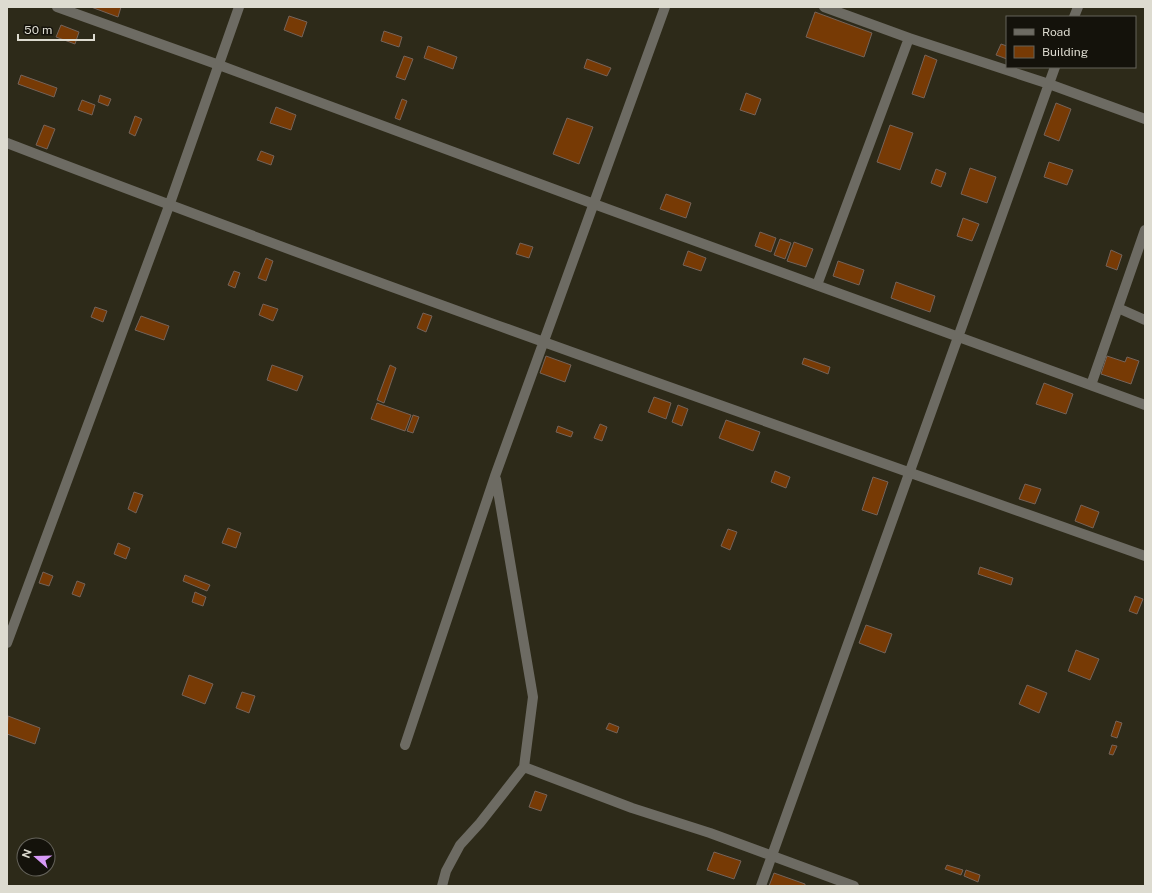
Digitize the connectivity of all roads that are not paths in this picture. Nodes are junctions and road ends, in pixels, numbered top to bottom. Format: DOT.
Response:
graph roads {
  1 [pos="57,7"];
  2 [pos="239,7"];
  3 [pos="665,7"];
  4 [pos="824,7"];
  5 [pos="909,38"];
  6 [pos="219,65"];
  7 [pos="1055,68"];
  8 [pos="1049,84"];
  9 [pos="1145,119"];
  10 [pos="7,143"];
  11 [pos="594,204"];
  12 [pos="169,206"];
  13 [pos="1145,230"];
  14 [pos="817,285"];
  15 [pos="1118,308"];
  16 [pos="1145,320"];
  17 [pos="959,337"];
  18 [pos="544,342"];
  19 [pos="1091,385"];
  20 [pos="1145,404"];
  21 [pos="910,472"];
  22 [pos="495,476"];
  23 [pos="1145,556"];
  24 [pos="7,643"];
  25 [pos="405,745"];
  26 [pos="524,767"];
  27 [pos="771,856"];
  28 [pos="442,886"];
  29 [pos="761,886"];
  30 [pos="854,886"];
  1 -- 6 [label="street"];
  2 -- 6 [label="street"];
  3 -- 11 [label="street"];
  4 -- 5 [label="street"];
  5 -- 8 [label="street"];
  5 -- 14 [label="street"];
  6 -- 11 [label="street"];
  6 -- 12 [label="street"];
  7 -- 8 [label="street"];
  8 -- 9 [label="street"];
  8 -- 17 [label="street"];
  10 -- 12 [label="street"];
  11 -- 14 [label="street"];
  11 -- 18 [label="street"];
  12 -- 18 [label="street"];
  12 -- 24 [label="street"];
  13 -- 15 [label="street"];
  14 -- 17 [label="street"];
  15 -- 16 [label="street"];
  15 -- 19 [label="street"];
  17 -- 19 [label="street"];
  17 -- 21 [label="street"];
  18 -- 21 [label="street"];
  18 -- 22 [label="street"];
  19 -- 20 [label="street"];
  21 -- 23 [label="street"];
  21 -- 27 [label="street"];
  22 -- 25 [label="street"];
  22 -- 26 [label="street"];
  26 -- 27 [label="street"];
  26 -- 28 [label="street"];
  27 -- 29 [label="street"];
  27 -- 30 [label="street"];
}
